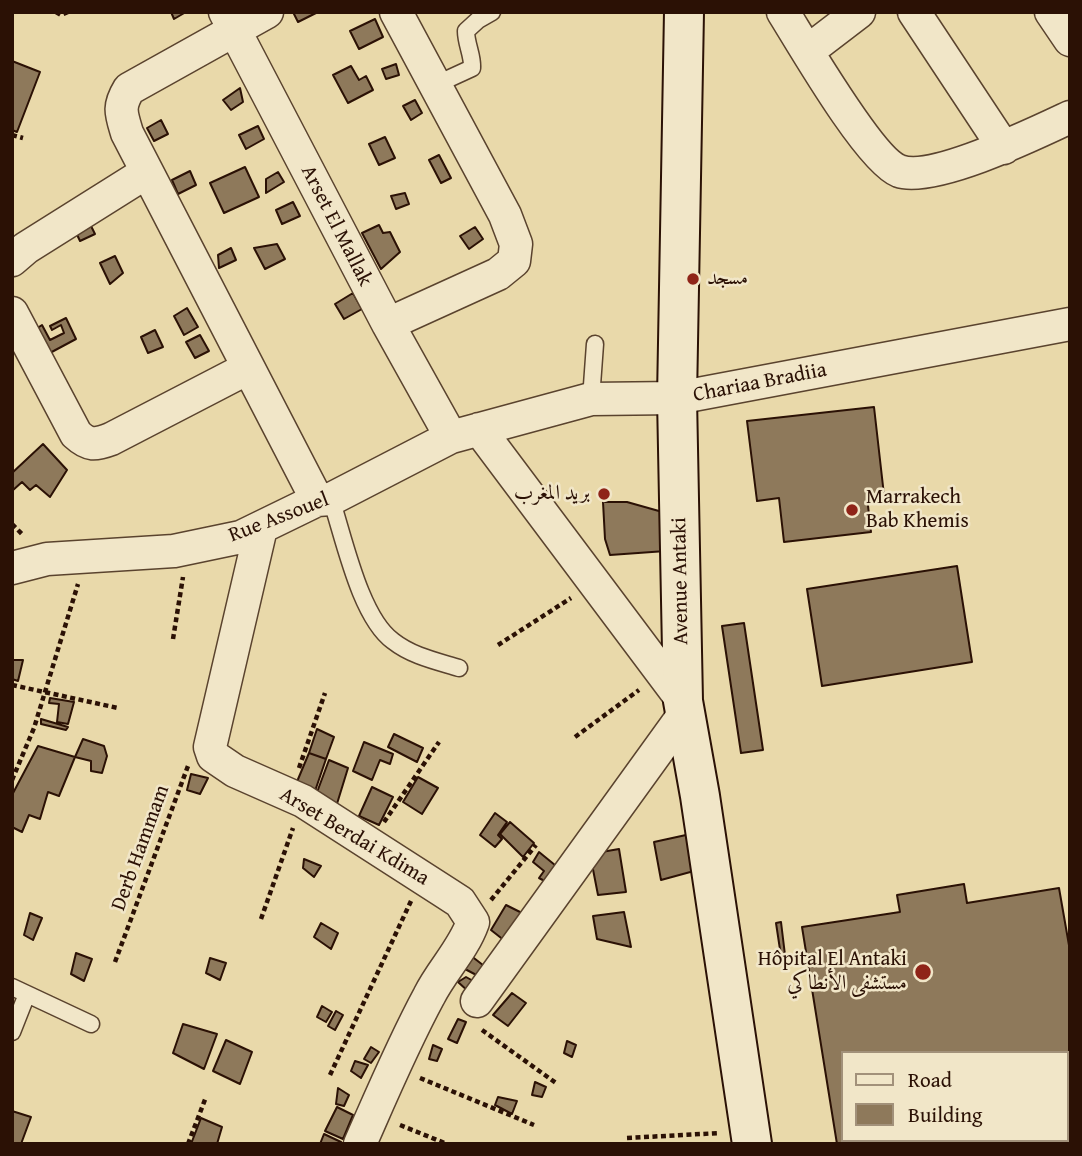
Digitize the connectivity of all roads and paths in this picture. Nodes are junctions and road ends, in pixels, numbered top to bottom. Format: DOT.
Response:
graph roads {
  1 [pos="56,12"];
  2 [pos="68,12"];
  3 [pos="267,12"];
  4 [pos="396,12"];
  5 [pos="492,12"];
  6 [pos="684,12"];
  7 [pos="783,12"];
  8 [pos="859,12"];
  9 [pos="914,12"];
  10 [pos="1051,12"];
  11 [pos="230,21"];
  12 [pos="1070,40"];
  13 [pos="808,51"];
  14 [pos="435,85"];
  15 [pos="1070,117"];
  16 [pos="12,135"];
  17 [pos="23,138"];
  18 [pos="1004,148"];
  19 [pos="147,172"];
  20 [pos="12,260"];
  21 [pos="12,313"];
  22 [pos="388,324"];
  23 [pos="1070,324"];
  24 [pos="595,344"];
  25 [pos="248,368"];
  26 [pos="677,398"];
  27 [pos="591,399"];
  28 [pos="465,433"];
  29 [pos="324,499"];
  30 [pos="261,528"];
  31 [pos="174,551"];
  32 [pos="86,556"];
  33 [pos="12,568"];
  34 [pos="593,583"];
  35 [pos="173,639"];
  36 [pos="498,645"];
  37 [pos="459,668"];
  38 [pos="12,685"];
  39 [pos="45,692"];
  40 [pos="326,693"];
  41 [pos="677,695"];
  42 [pos="118,708"];
  43 [pos="575,737"];
  44 [pos="439,742"];
  45 [pos="191,758"];
  46 [pos="12,780"];
  47 [pos="296,798"];
  48 [pos="369,842"];
  49 [pos="536,845"];
  50 [pos="422,878"];
  51 [pos="261,919"];
  52 [pos="473,922"];
  53 [pos="115,962"];
  54 [pos="20,990"];
  55 [pos="475,1012"];
  56 [pos="91,1024"];
  57 [pos="12,1032"];
  58 [pos="393,1067"];
  59 [pos="330,1074"];
  60 [pos="556,1083"];
  61 [pos="206,1097"];
  62 [pos="373,1115"];
  63 [pos="534,1125"];
  64 [pos="627,1138"];
  65 [pos="751,1138"];
  66 [pos="188,1144"];
  67 [pos="359,1144"];
  68 [pos="447,1144"];
  1 -- 2 [label="path"];
  3 -- 11 [label="street"];
  4 -- 14 [label="street"];
  5 -- 14 [label="lane"];
  6 -- 26 [label="street, Avenue Antaki"];
  7 -- 13 [label="street"];
  8 -- 13 [label="street"];
  9 -- 18 [label="street"];
  10 -- 12 [label="street"];
  11 -- 19 [label="street"];
  11 -- 22 [label="street, Arset El Mallak"];
  13 -- 18 [label="street"];
  14 -- 22 [label="street"];
  15 -- 18 [label="street"];
  16 -- 17 [label="path"];
  19 -- 20 [label="street"];
  19 -- 25 [label="street"];
  21 -- 25 [label="street"];
  22 -- 28 [label="street, Arset El Mallak"];
  23 -- 26 [label="street, Chariaa Bradiia"];
  24 -- 27 [label="lane"];
  25 -- 29 [label="street"];
  26 -- 27 [label="street, Chariaa Bradiia"];
  26 -- 41 [label="street, Avenue Antaki"];
  27 -- 28 [label="street, Chariaa Bradiia"];
  28 -- 29 [label="street, Rue Assouel"];
  28 -- 34 [label="street, Arset El Mallak"];
  29 -- 30 [label="street, Rue Assouel"];
  29 -- 37 [label="lane"];
  30 -- 31 [label="street, Rue Assouel"];
  30 -- 47 [label="street, Arset Berdai Kdima"];
  31 -- 32 [label="street, Rue Assouel"];
  31 -- 35 [label="path"];
  32 -- 33 [label="street, Rue Assouel"];
  32 -- 39 [label="path"];
  34 -- 36 [label="path"];
  34 -- 41 [label="street, Arset El Mallak"];
  38 -- 39 [label="path"];
  39 -- 42 [label="path"];
  39 -- 46 [label="path"];
  40 -- 47 [label="path"];
  41 -- 43 [label="path"];
  41 -- 55 [label="street"];
  41 -- 65 [label="street, Avenue Antaki"];
  44 -- 48 [label="path"];
  45 -- 53 [label="path, Derb Hammam"];
  47 -- 48 [label="street, Arset Berdai Kdima"];
  47 -- 51 [label="path"];
  48 -- 50 [label="street, Arset Berdai Kdima"];
  49 -- 52 [label="path"];
  50 -- 52 [label="street, Arset Berdai Kdima"];
  50 -- 59 [label="path"];
  52 -- 58 [label="street"];
  54 -- 56 [label="lane"];
  54 -- 57 [label="lane"];
  55 -- 60 [label="path"];
  58 -- 62 [label="street"];
  58 -- 63 [label="path"];
  61 -- 66 [label="path"];
  62 -- 67 [label="street"];
  62 -- 68 [label="path"];
  64 -- 65 [label="path"];
}
